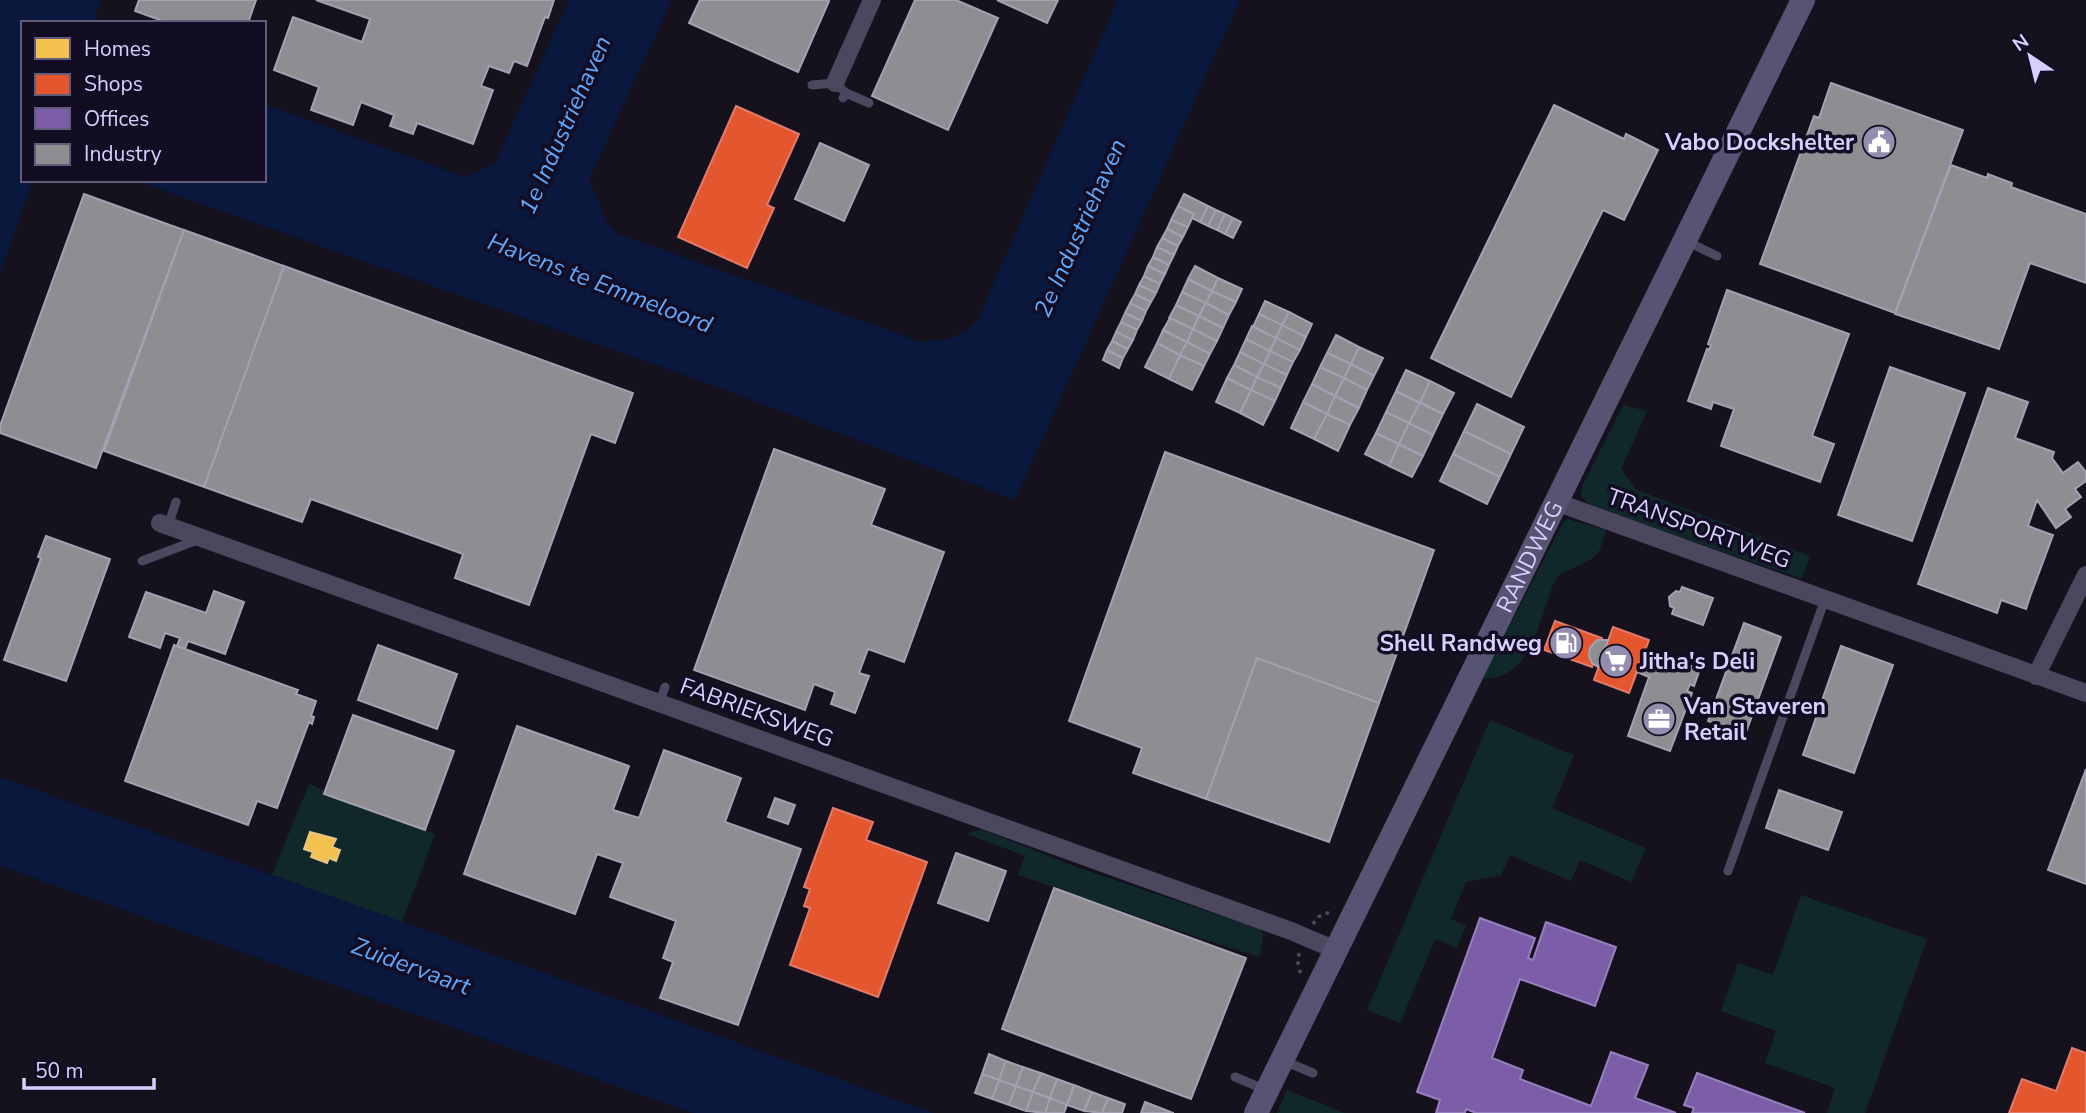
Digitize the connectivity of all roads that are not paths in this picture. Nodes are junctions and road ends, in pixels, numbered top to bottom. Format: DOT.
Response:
graph roads {
  1 [pos="872,0"];
  2 [pos="1803,0"];
  3 [pos="812,85"];
  4 [pos="841,91"];
  5 [pos="869,103"];
  6 [pos="1684,240"];
  7 [pos="1717,256"];
  8 [pos="176,502"];
  9 [pos="1556,502"];
  10 [pos="164,525"];
  11 [pos="202,538"];
  12 [pos="142,561"];
  13 [pos="2086,575"];
  14 [pos="1825,599"];
  15 [pos="2036,676"];
  16 [pos="2086,693"];
  17 [pos="1728,871"];
  18 [pos="1336,950"];
  19 [pos="1282,1060"];
  20 [pos="1313,1073"];
  21 [pos="1235,1077"];
  22 [pos="1267,1091"];
  23 [pos="1256,1113"];
  1 -- 4 [label="street"];
  2 -- 6 [label="street, RANDWEG"];
  3 -- 4 [label="lane"];
  4 -- 5 [label="lane"];
  6 -- 7 [label="lane"];
  6 -- 9 [label="street, RANDWEG"];
  8 -- 10 [label="lane"];
  9 -- 14 [label="street, TRANSPORTWEG"];
  9 -- 18 [label="street, RANDWEG"];
  10 -- 11 [label="street, FABRIEKSWEG"];
  11 -- 12 [label="lane"];
  11 -- 18 [label="street, FABRIEKSWEG"];
  13 -- 15 [label="street"];
  14 -- 15 [label="street, TRANSPORTWEG"];
  14 -- 17 [label="lane"];
  15 -- 16 [label="street, TRANSPORTWEG"];
  18 -- 19 [label="street, RANDWEG"];
  19 -- 20 [label="lane"];
  19 -- 22 [label="street, RANDWEG"];
  21 -- 22 [label="lane"];
  22 -- 23 [label="street, RANDWEG"];
}
